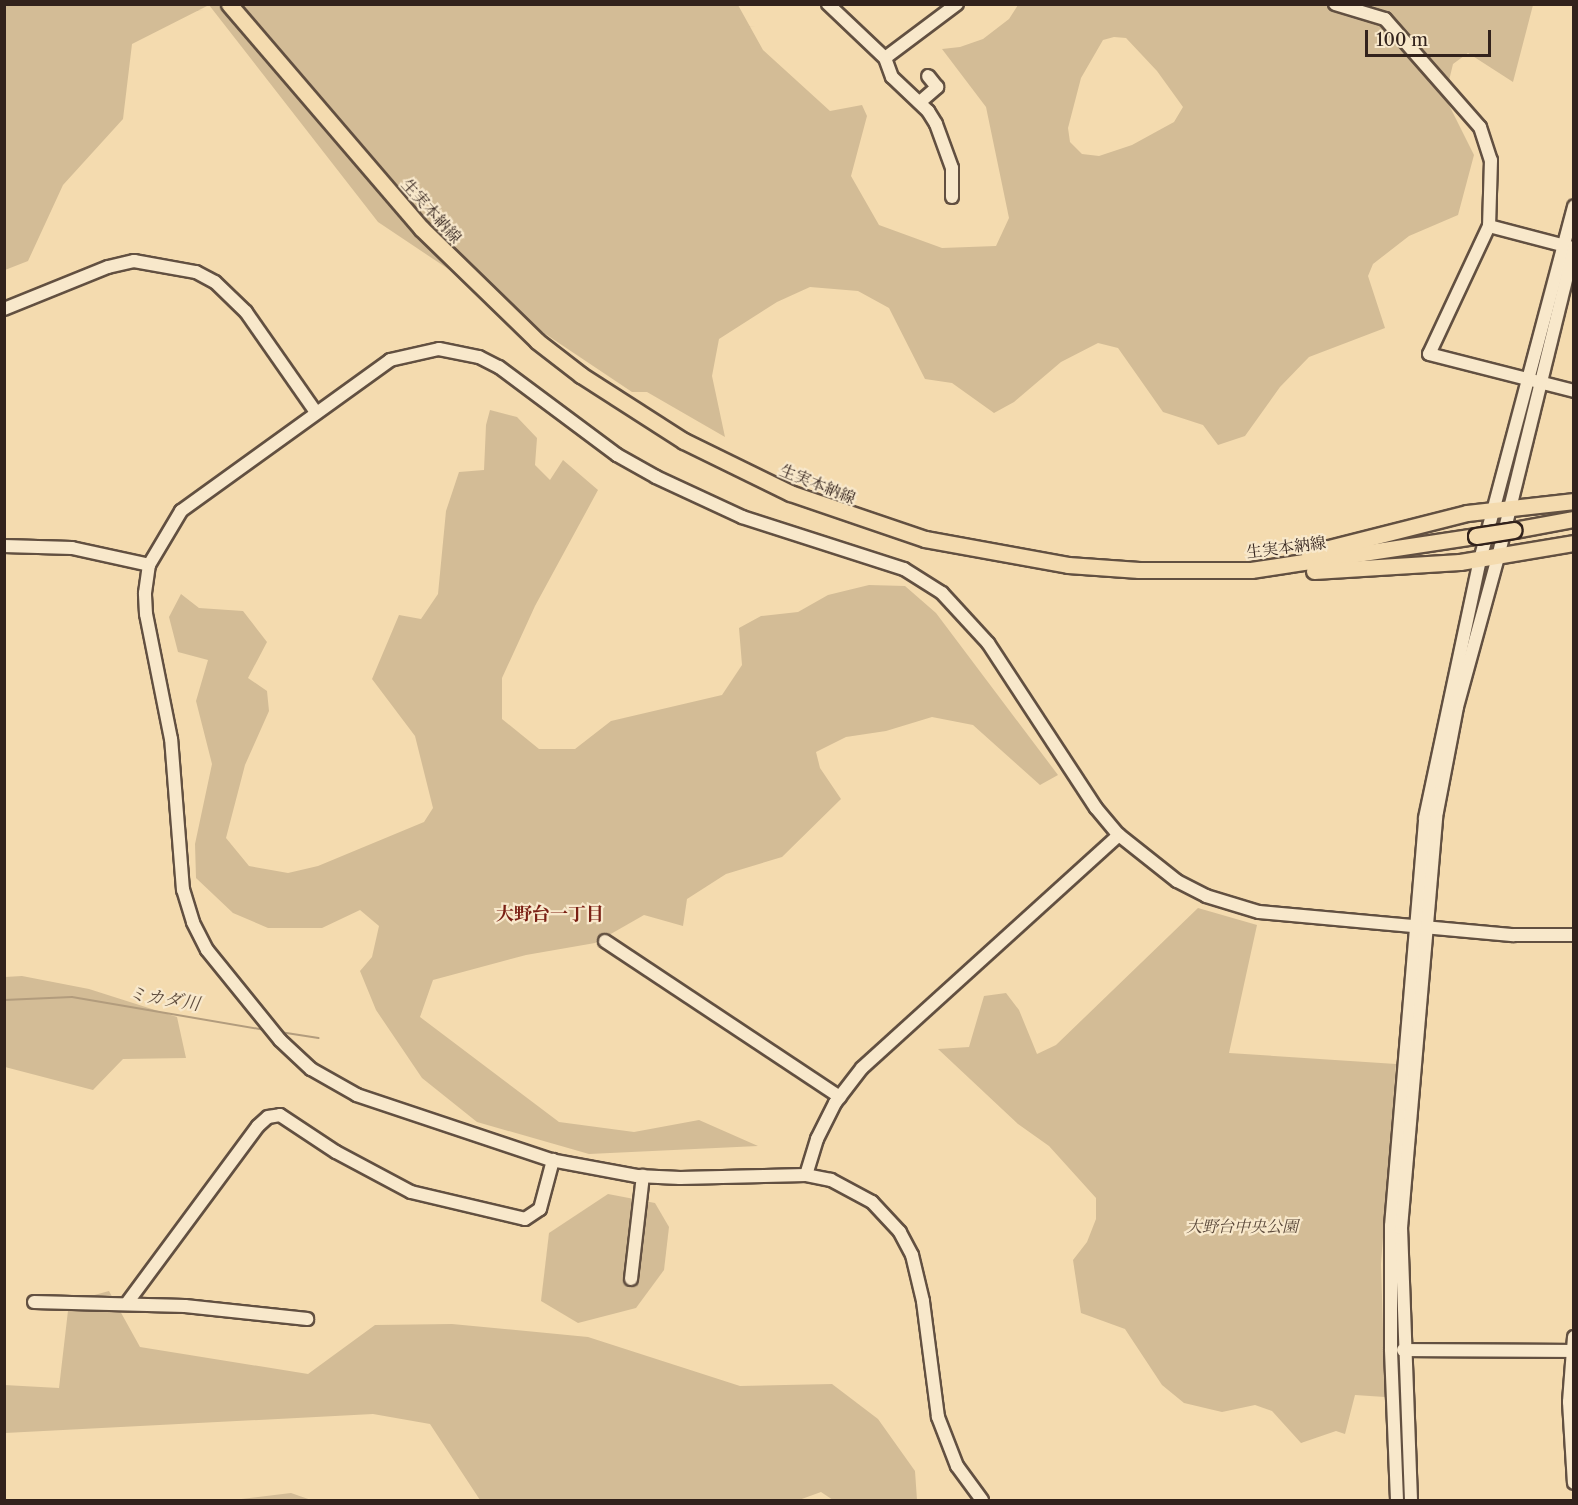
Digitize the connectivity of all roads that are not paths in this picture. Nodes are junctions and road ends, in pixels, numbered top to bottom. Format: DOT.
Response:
graph roads {
  1 [pos="229,4"];
  2 [pos="828,4"];
  3 [pos="957,4"];
  4 [pos="1335,4"];
  5 [pos="885,58"];
  6 [pos="928,76"];
  7 [pos="920,102"];
  8 [pos="952,197"];
  9 [pos="1574,206"];
  10 [pos="1489,226"];
  11 [pos="1571,247"];
  12 [pos="4,309"];
  13 [pos="1534,381"];
  14 [pos="1574,391"];
  15 [pos="315,411"];
  16 [pos="1574,501"];
  17 [pos="1501,509"];
  18 [pos="1574,519"];
  19 [pos="1574,543"];
  20 [pos="4,546"];
  21 [pos="1498,557"];
  22 [pos="1480,560"];
  23 [pos="149,566"];
  24 [pos="1251,570"];
  25 [pos="1119,835"];
  26 [pos="1421,927"];
  27 [pos="1574,935"];
  28 [pos="605,941"];
  29 [pos="840,1097"];
  30 [pos="554,1160"];
  31 [pos="806,1175"];
  32 [pos="643,1176"];
  33 [pos="631,1279"];
  34 [pos="34,1302"];
  35 [pos="128,1304"];
  36 [pos="307,1319"];
  37 [pos="1574,1337"];
  38 [pos="1403,1350"];
  39 [pos="1573,1351"];
  40 [pos="1571,1402"];
  41 [pos="1574,1483"];
  42 [pos="982,1500"];
  43 [pos="1397,1500"];
  44 [pos="1411,1500"];
  1 -- 24 [label="main road, 生実本納線"];
  2 -- 5 [label="street"];
  3 -- 5 [label="street"];
  4 -- 10 [label="street"];
  5 -- 7 [label="street"];
  6 -- 7 [label="street"];
  7 -- 8 [label="street"];
  9 -- 11 [label="street"];
  10 -- 11 [label="street"];
  10 -- 13 [label="street"];
  11 -- 13 [label="street"];
  12 -- 15 [label="street"];
  13 -- 14 [label="street"];
  13 -- 17 [label="street"];
  15 -- 23 [label="street"];
  15 -- 25 [label="street"];
  16 -- 17 [label="main road"];
  17 -- 21 [label="street"];
  17 -- 22 [label="street"];
  17 -- 24 [label="main road"];
  18 -- 24 [label="main road, 生実本納線, bridge"];
  19 -- 21 [label="main road"];
  20 -- 23 [label="street"];
  21 -- 22 [label="main road"];
  21 -- 26 [label="street"];
  22 -- 24 [label="main road"];
  22 -- 26 [label="street"];
  23 -- 30 [label="street"];
  25 -- 26 [label="street"];
  25 -- 29 [label="street"];
  26 -- 27 [label="street"];
  26 -- 38 [label="street"];
  26 -- 43 [label="street"];
  28 -- 29 [label="street"];
  29 -- 31 [label="street"];
  30 -- 32 [label="street"];
  30 -- 35 [label="street"];
  31 -- 32 [label="street"];
  31 -- 42 [label="street"];
  32 -- 33 [label="street"];
  34 -- 35 [label="street"];
  35 -- 36 [label="street"];
  37 -- 39 [label="street"];
  38 -- 39 [label="street"];
  38 -- 44 [label="street"];
  39 -- 40 [label="street"];
  40 -- 41 [label="street"];
}
